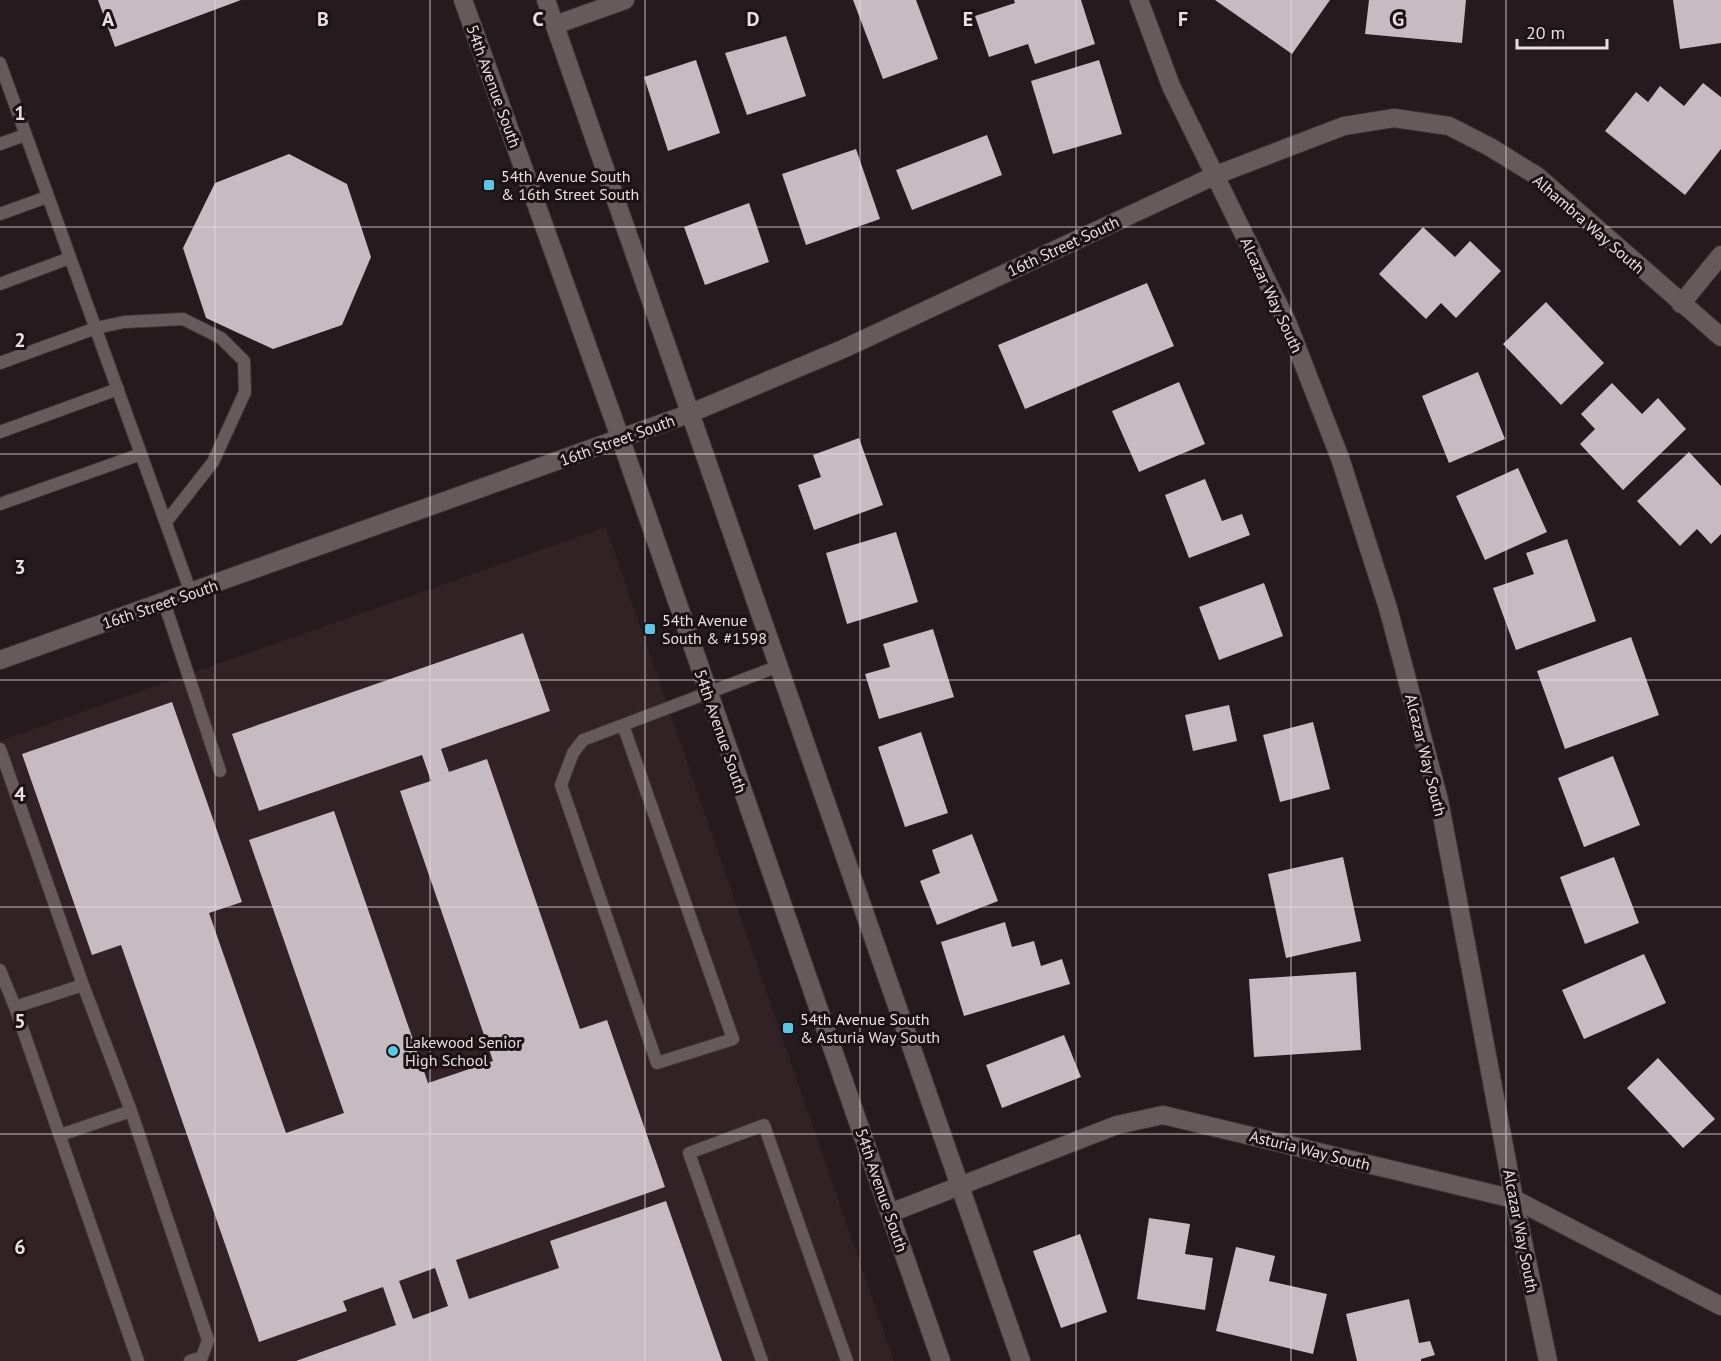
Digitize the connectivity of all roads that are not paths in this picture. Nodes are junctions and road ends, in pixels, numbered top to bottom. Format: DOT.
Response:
graph roads {
  1 [pos="463,0"];
  2 [pos="546,0"];
  3 [pos="625,0"];
  4 [pos="1139,0"];
  5 [pos="555,24"];
  6 [pos="1,69"];
  7 [pos="26,135"];
  8 [pos="0,144"];
  9 [pos="1216,175"];
  10 [pos="47,197"];
  11 [pos="0,214"];
  12 [pos="1721,255"];
  13 [pos="70,258"];
  14 [pos="0,284"];
  15 [pos="1681,304"];
  16 [pos="96,328"];
  17 [pos="1721,338"];
  18 [pos="0,363"];
  19 [pos="118,389"];
  20 [pos="691,413"];
  21 [pos="0,432"];
  22 [pos="621,440"];
  23 [pos="141,454"];
  24 [pos="0,504"];
  25 [pos="166,522"];
  26 [pos="191,593"];
  27 [pos="164,602"];
  28 [pos="0,660"];
  29 [pos="779,666"];
  30 [pos="707,692"];
  31 [pos="623,725"];
  32 [pos="0,749"];
  33 [pos="220,771"];
  34 [pos="0,970"];
  35 [pos="83,985"];
  36 [pos="15,1007"];
  37 [pos="131,1111"];
  38 [pos="60,1135"];
  39 [pos="958,1187"];
  40 [pos="1514,1199"];
  41 [pos="890,1213"];
  42 [pos="1721,1306"];
  43 [pos="138,1361"];
  44 [pos="190,1361"];
  45 [pos="762,1361"];
  46 [pos="847,1361"];
  47 [pos="941,1361"];
  48 [pos="1021,1361"];
  49 [pos="1548,1361"];
  1 -- 22 [label="street, 54th Avenue South"];
  2 -- 5 [label="street"];
  3 -- 5 [label="street"];
  4 -- 9 [label="street"];
  5 -- 20 [label="street"];
  6 -- 7 [label="lane"];
  7 -- 8 [label="lane"];
  7 -- 10 [label="lane"];
  9 -- 15 [label="street, Alhambra Way South"];
  9 -- 20 [label="street, 16th Street South"];
  9 -- 40 [label="street, Alcazar Way South"];
  10 -- 11 [label="lane"];
  10 -- 13 [label="lane"];
  12 -- 15 [label="street"];
  13 -- 14 [label="lane"];
  13 -- 16 [label="lane"];
  15 -- 17 [label="street, Alhambra Way South"];
  16 -- 18 [label="lane"];
  16 -- 19 [label="lane"];
  16 -- 25 [label="lane"];
  19 -- 21 [label="lane"];
  19 -- 23 [label="lane"];
  20 -- 22 [label="street, 16th Street South"];
  20 -- 29 [label="street"];
  22 -- 26 [label="street, 16th Street South"];
  22 -- 30 [label="street, 54th Avenue South"];
  23 -- 24 [label="lane"];
  23 -- 25 [label="lane"];
  25 -- 26 [label="lane"];
  26 -- 27 [label="street, 16th Street South"];
  27 -- 28 [label="street, 16th Street South"];
  27 -- 33 [label="lane"];
  29 -- 30 [label="lane"];
  29 -- 39 [label="street"];
  30 -- 31 [label="lane"];
  30 -- 41 [label="street, 54th Avenue South"];
  31 -- 31 [label="lane"];
  32 -- 35 [label="lane"];
  34 -- 36 [label="lane"];
  35 -- 36 [label="lane"];
  35 -- 37 [label="lane"];
  36 -- 38 [label="lane"];
  37 -- 38 [label="lane"];
  37 -- 44 [label="lane"];
  38 -- 43 [label="lane"];
  39 -- 40 [label="street, Asturia Way South"];
  39 -- 41 [label="street, Asturia Way South"];
  39 -- 48 [label="street"];
  40 -- 42 [label="street, Asturia Way South"];
  40 -- 49 [label="street, Alcazar Way South"];
  41 -- 47 [label="street, 54th Avenue South"];
  45 -- 46 [label="lane"];
}
